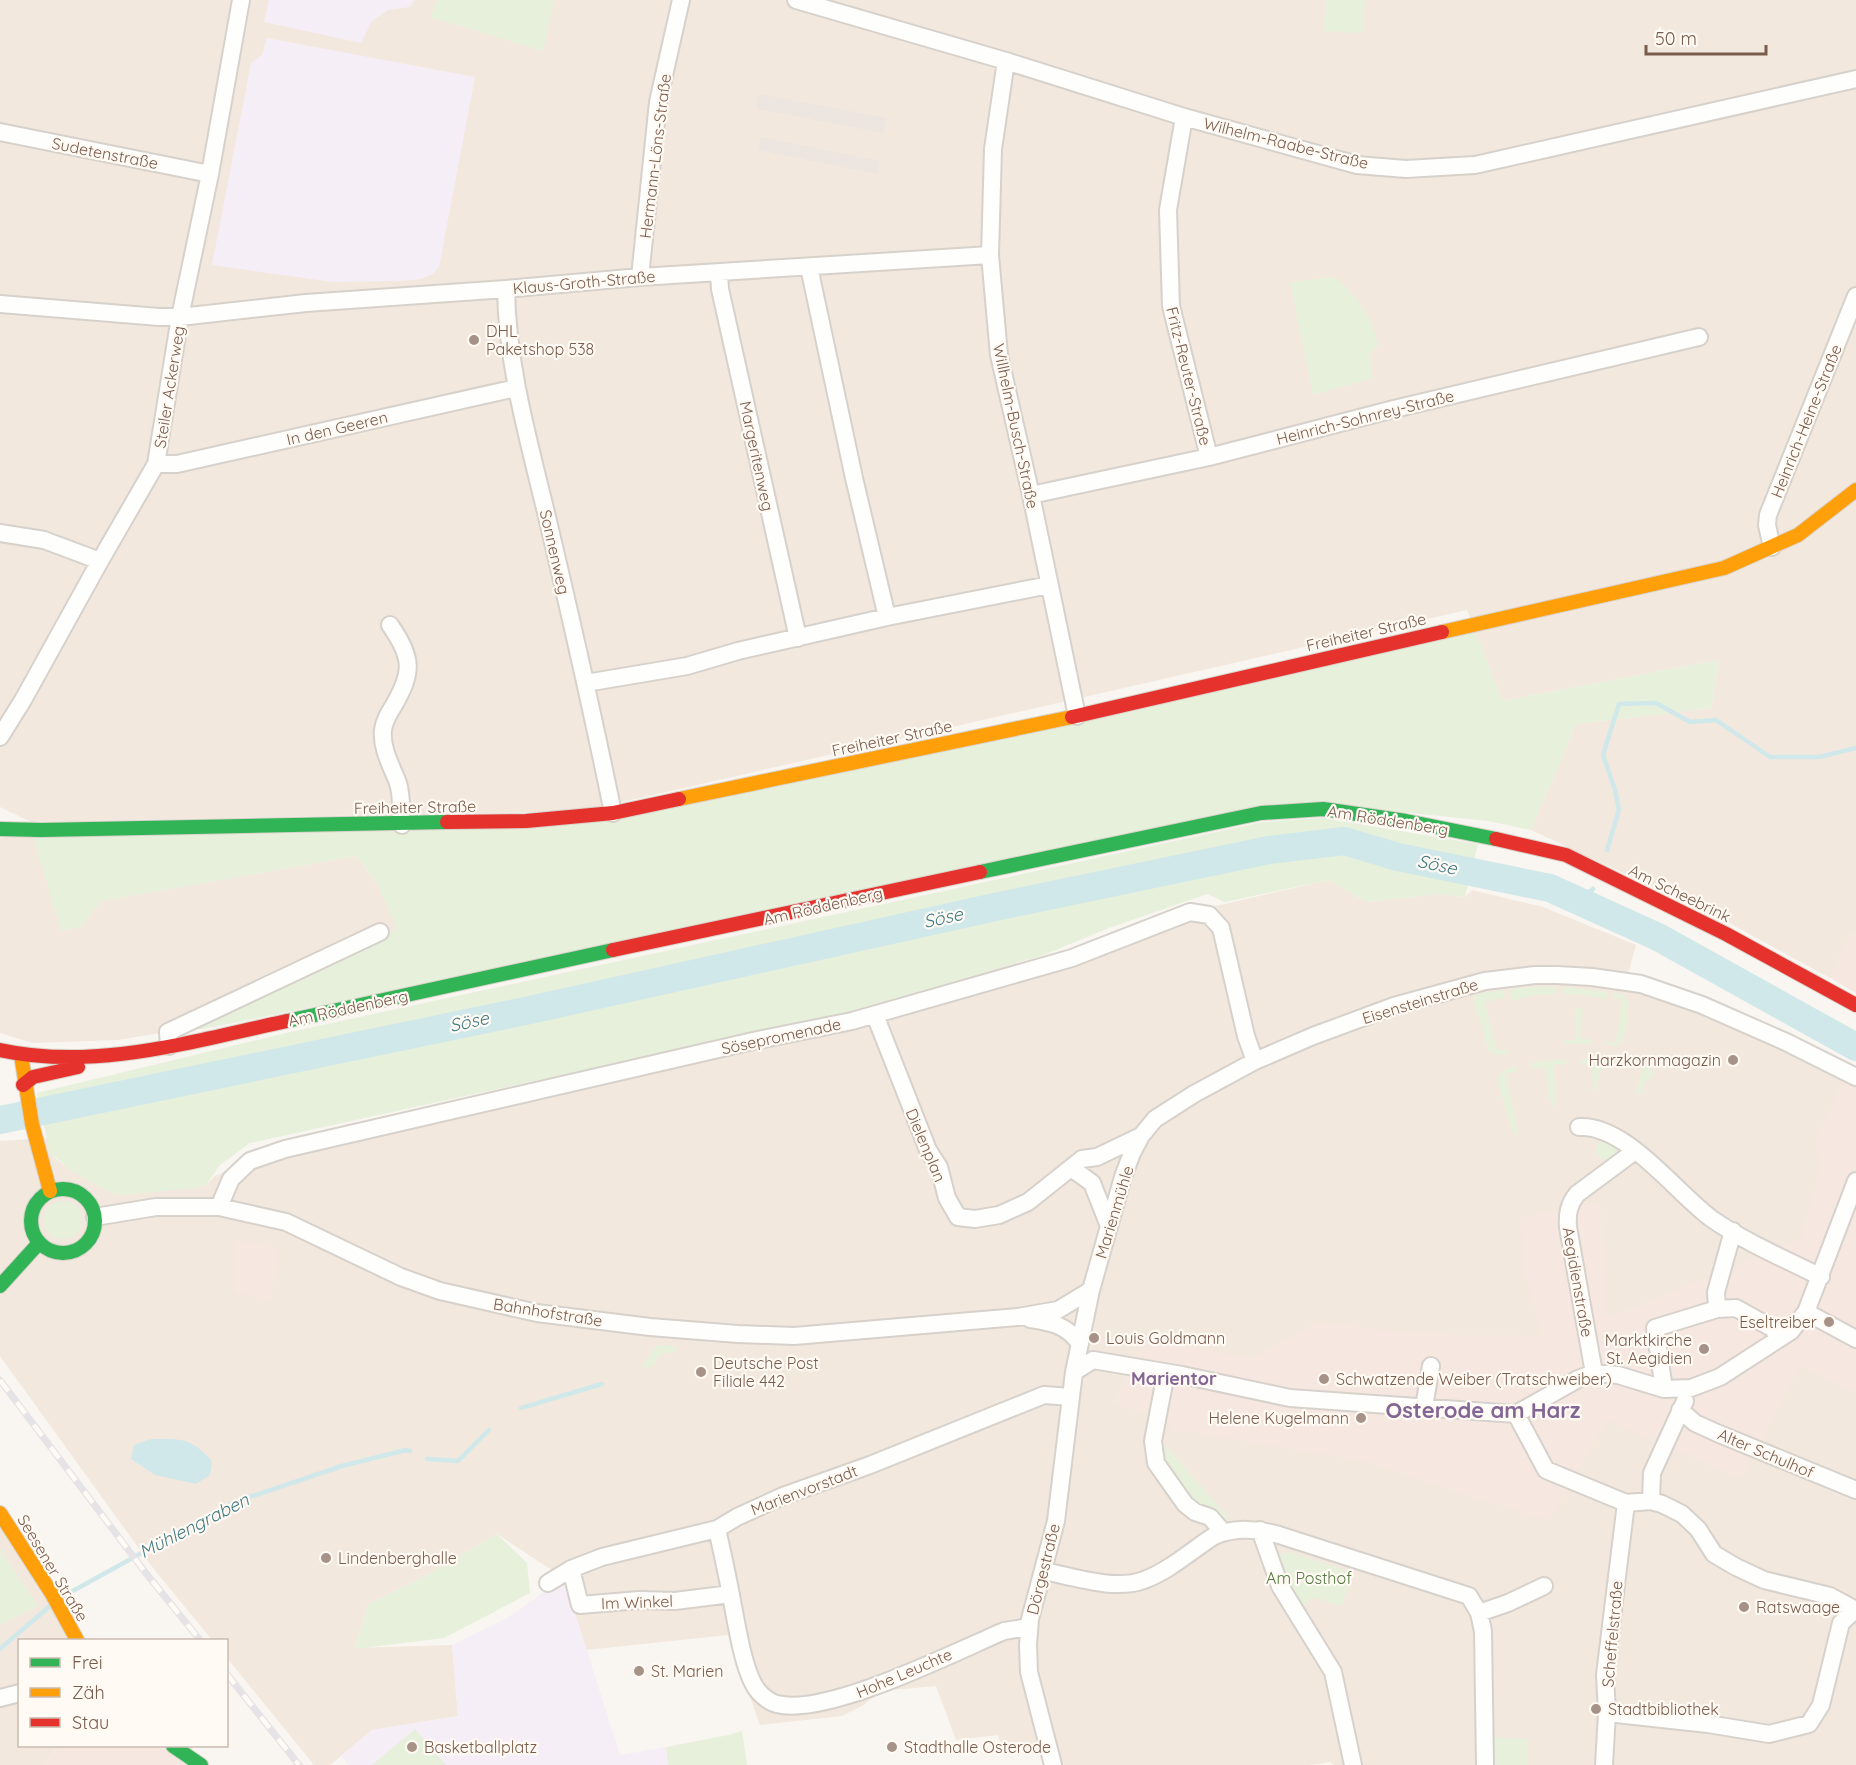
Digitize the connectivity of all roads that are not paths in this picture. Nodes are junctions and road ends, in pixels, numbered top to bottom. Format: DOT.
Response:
graph roads {
  1 [pos="241,0"];
  2 [pos="681,0"];
  3 [pos="796,0"];
  4 [pos="1006,61"];
  5 [pos="1856,79"];
  6 [pos="1184,117"];
  7 [pos="0,132"];
  8 [pos="210,174"];
  9 [pos="990,255"];
  10 [pos="809,267"];
  11 [pos="718,273"];
  12 [pos="640,277"];
  13 [pos="506,289"];
  14 [pos="1856,296"];
  15 [pos="0,304"];
  16 [pos="180,317"];
  17 [pos="1699,337"];
  18 [pos="516,388"];
  19 [pos="1209,457"];
  20 [pos="156,464"];
  21 [pos="1856,490"];
  22 [pos="1031,495"];
  23 [pos="0,533"];
  24 [pos="1772,547"];
  25 [pos="100,561"];
  26 [pos="1049,585"];
  27 [pos="887,617"];
  28 [pos="390,626"];
  29 [pos="798,638"];
  30 [pos="586,683"];
  31 [pos="1077,716"];
  32 [pos="0,738"];
  33 [pos="614,813"];
  34 [pos="402,825"];
  35 [pos="0,829"];
  36 [pos="1480,835"];
  37 [pos="380,932"];
  38 [pos="1856,1005"];
  39 [pos="875,1015"];
  40 [pos="169,1046"];
  41 [pos="0,1050"];
  42 [pos="117,1053"];
  43 [pos="21,1055"];
  44 [pos="1255,1061"];
  45 [pos="5,1065"];
  46 [pos="1856,1077"];
  47 [pos="24,1089"];
  48 [pos="1579,1127"];
  49 [pos="1141,1136"];
  50 [pos="1635,1151"];
  51 [pos="1076,1163"];
  52 [pos="1856,1181"];
  53 [pos="1047,1187"];
  54 [pos="50,1191"];
  55 [pos="219,1207"];
  56 [pos="95,1216"];
  57 [pos="1109,1226"];
  58 [pos="1733,1232"];
  59 [pos="39,1244"];
  60 [pos="1821,1277"];
  61 [pos="0,1287"];
  62 [pos="1091,1290"];
  63 [pos="1717,1309"];
  64 [pos="1806,1312"];
  65 [pos="1018,1317"];
  66 [pos="1779,1338"];
  67 [pos="1856,1339"];
  68 [pos="1080,1344"];
  69 [pos="1431,1366"];
  70 [pos="1074,1372"];
  71 [pos="1166,1373"];
  72 [pos="1586,1376"];
  73 [pos="1691,1388"];
  74 [pos="1664,1389"];
  75 [pos="1071,1397"];
  76 [pos="1424,1407"];
  77 [pos="1680,1410"];
  78 [pos="1516,1414"];
  79 [pos="1856,1490"];
  80 [pos="1651,1501"];
  81 [pos="1626,1503"];
  82 [pos="0,1513"];
  83 [pos="717,1529"];
  84 [pos="1260,1530"];
  85 [pos="1223,1532"];
  86 [pos="571,1569"];
  87 [pos="1044,1572"];
  88 [pos="548,1583"];
  89 [pos="1544,1586"];
  90 [pos="731,1594"];
  91 [pos="1856,1610"];
  92 [pos="1479,1613"];
  93 [pos="1029,1627"];
  94 [pos="76,1639"];
  95 [pos="18,1694"];
  96 [pos="0,1698"];
  97 [pos="1608,1713"];
  98 [pos="174,1747"];
  99 [pos="1352,1763"];
  100 [pos="201,1765"];
  101 [pos="1053,1765"];
  102 [pos="1485,1765"];
  103 [pos="1604,1765"];
  1 -- 8 [label="street, Steiler Ackerweg"];
  2 -- 12 [label="street, Hermann-Löns-Straße"];
  3 -- 4 [label="street, Wilhelm-Raabe-Straße"];
  4 -- 6 [label="street, Wilhelm-Raabe-Straße"];
  4 -- 9 [label="street, Willhelm-Busch-Straße"];
  5 -- 6 [label="street, Wilhelm-Raabe-Straße"];
  6 -- 19 [label="street, Fritz-Reuter-Straße"];
  7 -- 8 [label="street, Sudetenstraße"];
  8 -- 16 [label="street, Steiler Ackerweg"];
  9 -- 10 [label="street, Klaus-Groth-Straße"];
  9 -- 22 [label="street, Willhelm-Busch-Straße"];
  10 -- 11 [label="street, Klaus-Groth-Straße"];
  10 -- 27 [label="street"];
  11 -- 12 [label="street, Klaus-Groth-Straße"];
  11 -- 29 [label="street, Margeritenweg"];
  12 -- 13 [label="street, Klaus-Groth-Straße"];
  13 -- 16 [label="street, Klaus-Groth-Straße"];
  13 -- 18 [label="street, Sonnenweg"];
  14 -- 24 [label="street, Heinrich-Heine-Straße"];
  15 -- 16 [label="street, Klaus-Groth-Straße"];
  16 -- 20 [label="street, Steiler Ackerweg"];
  17 -- 19 [label="street, Heinrich-Sohnrey-Straße"];
  18 -- 20 [label="street, In den Geeren"];
  18 -- 30 [label="street, Sonnenweg"];
  19 -- 22 [label="street, Heinrich-Sohnrey-Straße"];
  20 -- 25 [label="street, Steiler Ackerweg"];
  21 -- 24 [label="street, Freiheiter Straße"];
  22 -- 26 [label="street, Willhelm-Busch-Straße"];
  23 -- 25 [label="street"];
  24 -- 31 [label="street, Freiheiter Straße"];
  25 -- 32 [label="street, Steiler Ackerweg"];
  26 -- 27 [label="street"];
  26 -- 31 [label="street, Willhelm-Busch-Straße"];
  27 -- 29 [label="street"];
  28 -- 34 [label="street"];
  29 -- 30 [label="street"];
  30 -- 33 [label="street, Sonnenweg"];
  31 -- 33 [label="street, Freiheiter Straße"];
  33 -- 34 [label="street, Freiheiter Straße"];
  34 -- 35 [label="street, Freiheiter Straße"];
  36 -- 38 [label="street, Am Scheebrink"];
  36 -- 40 [label="street, Am Röddenberg"];
  37 -- 40 [label="street"];
  39 -- 44 [label="street, Sösepromenade"];
  39 -- 53 [label="street, Dielenplan"];
  39 -- 55 [label="street, Sösepromenade"];
  40 -- 42 [label="street, Am Röddenberg"];
  41 -- 43 [label="street, Am Röddenberg"];
  42 -- 43 [label="street, Am Röddenberg"];
  42 -- 47 [label="street"];
  43 -- 47 [label="street"];
  44 -- 46 [label="street, Eisensteinstraße"];
  44 -- 49 [label="street, Eisensteinstraße"];
  45 -- 47 [label="street"];
  47 -- 54 [label="street"];
  48 -- 50 [label="street"];
  49 -- 51 [label="street, Eisensteinstraße"];
  49 -- 57 [label="street, Marienmühle"];
  50 -- 58 [label="street"];
  50 -- 72 [label="street, Aegidienstraße"];
  51 -- 53 [label="street, Eisensteinstraße"];
  51 -- 57 [label="street"];
  52 -- 60 [label="street"];
  54 -- 56 [label="street"];
  54 -- 59 [label="street"];
  55 -- 56 [label="street, Bahnhofstraße"];
  55 -- 65 [label="street, Bahnhofstraße"];
  56 -- 59 [label="street"];
  57 -- 62 [label="street, Marienmühle"];
  58 -- 60 [label="street"];
  58 -- 63 [label="street"];
  59 -- 61 [label="street"];
  60 -- 64 [label="street"];
  62 -- 65 [label="street"];
  62 -- 68 [label="street, Marienmühle"];
  63 -- 66 [label="street"];
  63 -- 74 [label="street"];
  64 -- 66 [label="street"];
  64 -- 67 [label="street"];
  65 -- 68 [label="street"];
  66 -- 73 [label="street"];
  68 -- 70 [label="street, Dörgestraße"];
  69 -- 76 [label="street"];
  70 -- 71 [label="street"];
  70 -- 75 [label="street, Dörgestraße"];
  71 -- 76 [label="street"];
  71 -- 85 [label="street"];
  72 -- 74 [label="street"];
  72 -- 78 [label="street"];
  73 -- 74 [label="street"];
  73 -- 77 [label="street"];
  75 -- 83 [label="street, Marienvorstadt"];
  75 -- 87 [label="street, Dörgestraße"];
  76 -- 78 [label="street"];
  77 -- 79 [label="street, Alter Schulhof"];
  77 -- 80 [label="street"];
  78 -- 81 [label="street"];
  80 -- 81 [label="street"];
  80 -- 91 [label="street"];
  81 -- 97 [label="street, Scheffelstraße"];
  82 -- 94 [label="street, Seesener Straße"];
  83 -- 86 [label="street, Marienvorstadt"];
  83 -- 90 [label="street"];
  84 -- 85 [label="street"];
  84 -- 92 [label="street"];
  84 -- 99 [label="street"];
  85 -- 87 [label="street"];
  86 -- 88 [label="street, Marienvorstadt"];
  86 -- 90 [label="street, Im Winkel"];
  87 -- 93 [label="street, Dörgestraße"];
  89 -- 92 [label="street"];
  90 -- 93 [label="street, Hohe Leuchte"];
  91 -- 97 [label="street"];
  92 -- 102 [label="street"];
  93 -- 101 [label="street, Dörgestraße"];
  95 -- 96 [label="street"];
  97 -- 103 [label="street, Scheffelstraße"];
  98 -- 100 [label="street"];
}
